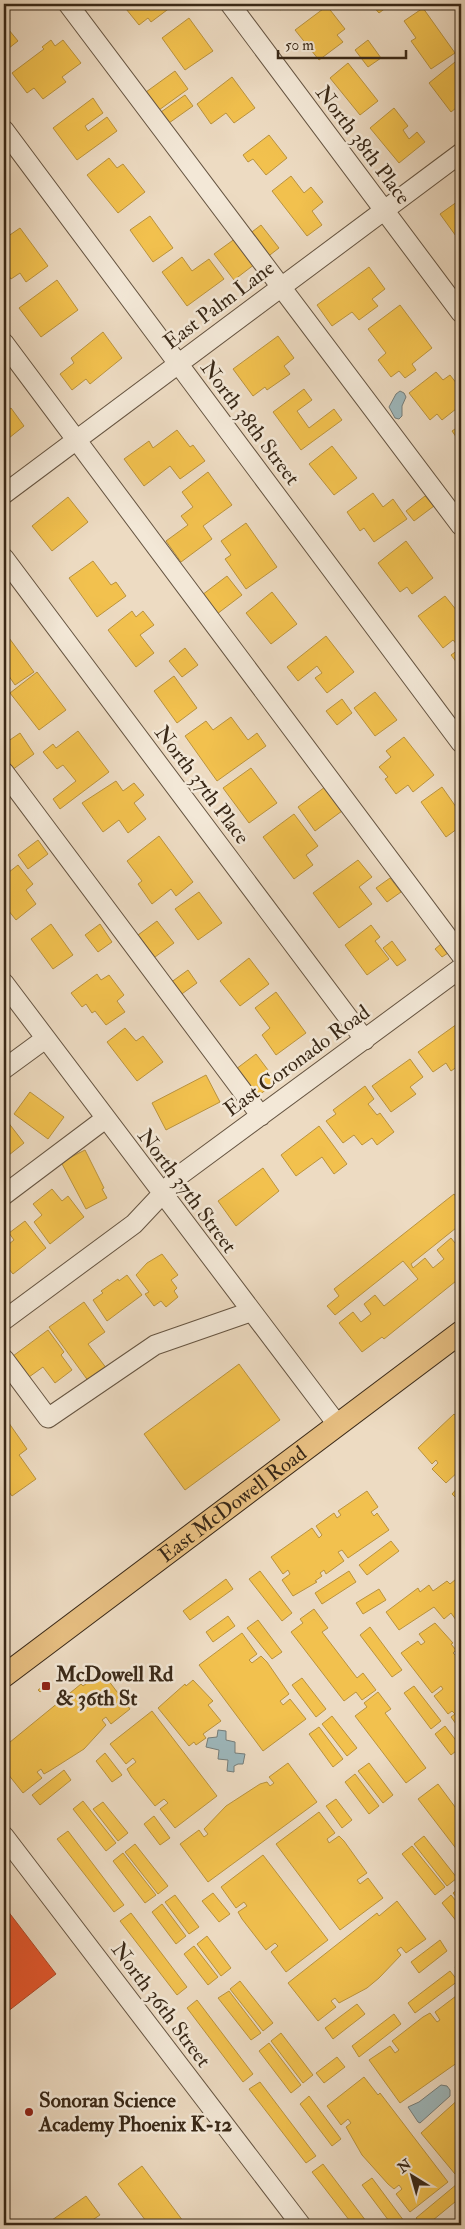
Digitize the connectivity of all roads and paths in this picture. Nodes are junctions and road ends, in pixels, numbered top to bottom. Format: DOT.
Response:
graph roads {
  1 [pos="68,4"];
  2 [pos="230,4"];
  3 [pos="4,130"];
  4 [pos="461,153"];
  5 [pos="384,210"];
  6 [pos="281,286"];
  7 [pos="461,314"];
  8 [pos="4,343"];
  9 [pos="178,364"];
  10 [pos="76,440"];
  11 [pos="4,494"];
  12 [pos="461,526"];
  13 [pos="4,558"];
  14 [pos="461,743"];
  15 [pos="4,772"];
  16 [pos="461,955"];
  17 [pos="461,968"];
  18 [pos="4,983"];
  19 [pos="45,1038"];
  20 [pos="365,1040"];
  21 [pos="4,1069"];
  22 [pos="261,1116"];
  23 [pos="105,1119"];
  24 [pos="162,1194"];
  25 [pos="4,1195"];
  26 [pos="250,1312"];
  27 [pos="4,1320"];
  28 [pos="461,1332"];
  29 [pos="4,1359"];
  30 [pos="337,1424"];
  31 [pos="4,1676"];
  32 [pos="4,1836"];
  33 [pos="301,2225"];
  1 -- 6 [label="street"];
  2 -- 5 [label="street, North 38th Place"];
  3 -- 9 [label="street, North 38th Street"];
  4 -- 5 [label="street, East Palm Lane"];
  5 -- 6 [label="street, East Palm Lane"];
  5 -- 7 [label="street, North 38th Place"];
  6 -- 9 [label="street, East Palm Lane"];
  6 -- 12 [label="street"];
  8 -- 10 [label="street"];
  9 -- 10 [label="street, East Palm Lane"];
  9 -- 14 [label="street, North 38th Street"];
  10 -- 11 [label="street, East Palm Lane"];
  10 -- 16 [label="street"];
  13 -- 20 [label="street, North 37th Place"];
  15 -- 22 [label="street"];
  17 -- 20 [label="street, East Coronado Road"];
  18 -- 19 [label="street, North 37th Street"];
  19 -- 21 [label="street"];
  19 -- 23 [label="street, North 37th Street"];
  20 -- 22 [label="street, East Coronado Road"];
  22 -- 24 [label="street, East Coronado Road"];
  23 -- 24 [label="street, North 37th Street"];
  23 -- 25 [label="street"];
  24 -- 26 [label="street, North 37th Street"];
  24 -- 27 [label="street, East Coronado Road"];
  26 -- 29 [label="street"];
  26 -- 30 [label="street, North 37th Street"];
  28 -- 30 [label="main road, East McDowell Road"];
  30 -- 31 [label="main road, East McDowell Road"];
  32 -- 33 [label="street, North 36th Street"];
}
